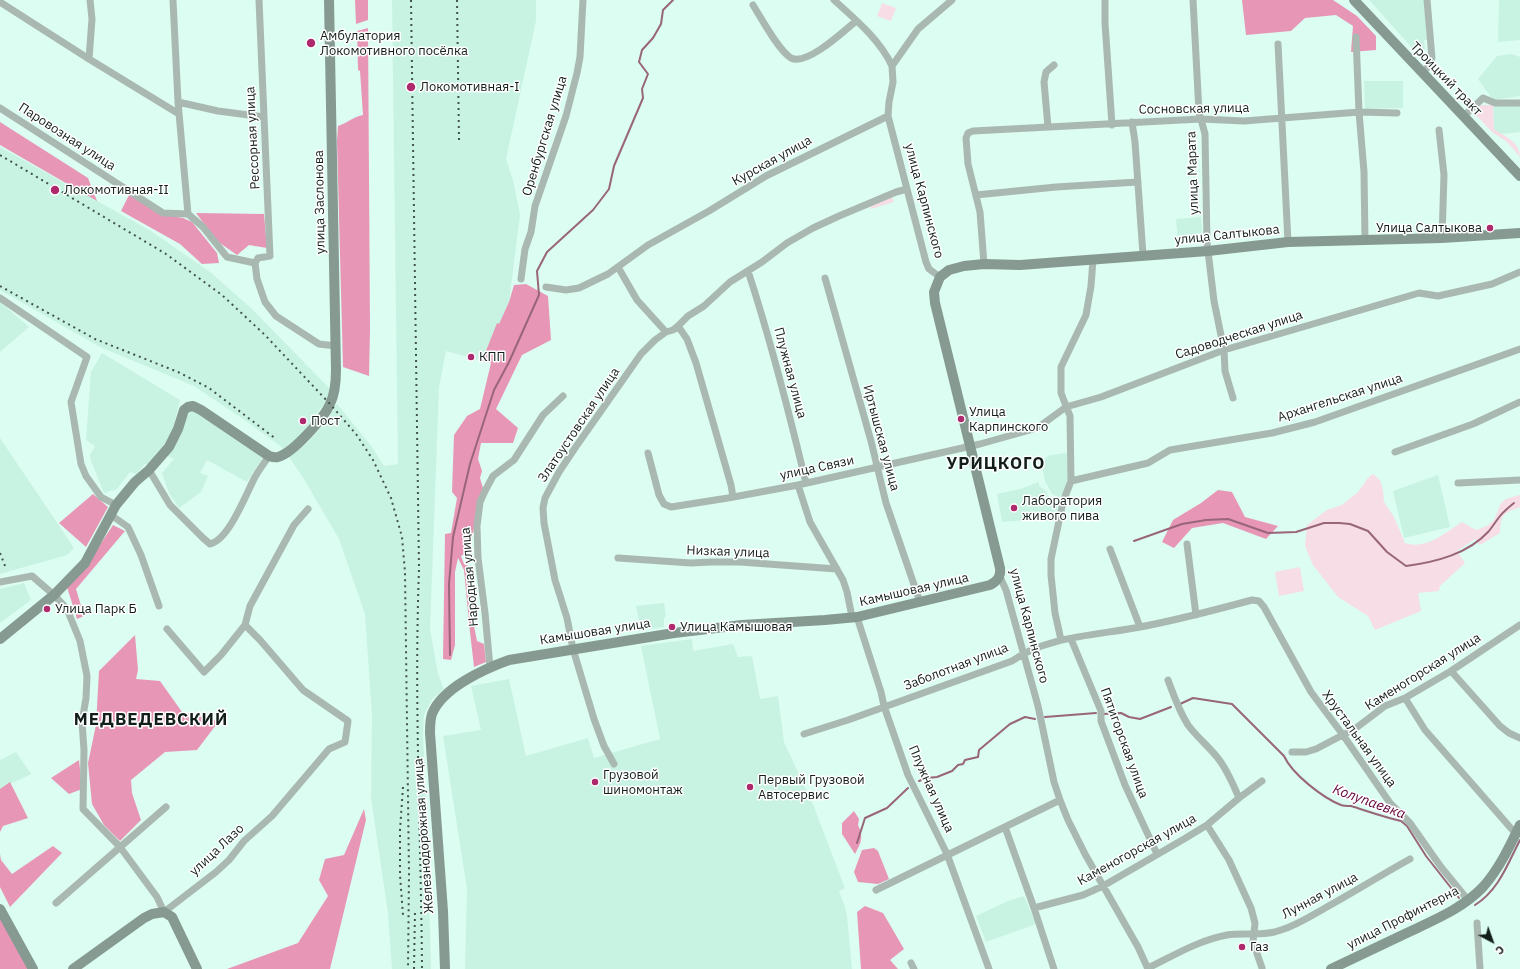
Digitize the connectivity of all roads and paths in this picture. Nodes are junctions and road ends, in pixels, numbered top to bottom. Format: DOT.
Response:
graph roads {
  1 [pos="90,0"];
  2 [pos="173,0"];
  3 [pos="259,0"];
  4 [pos="329,0"];
  5 [pos="583,0"];
  6 [pos="834,0"];
  7 [pos="952,0"];
  8 [pos="1105,0"];
  9 [pos="1193,0"];
  10 [pos="1354,0"];
  11 [pos="1427,0"];
  12 [pos="0,2"];
  13 [pos="753,5"];
  14 [pos="856,21"];
  15 [pos="1356,37"];
  16 [pos="1278,44"];
  17 [pos="89,59"];
  18 [pos="1054,65"];
  19 [pos="892,66"];
  20 [pos="1422,73"];
  21 [pos="178,102"];
  22 [pos="1520,103"];
  23 [pos="0,108"];
  24 [pos="1358,112"];
  25 [pos="1397,113"];
  26 [pos="179,114"];
  27 [pos="888,116"];
  28 [pos="1464,116"];
  29 [pos="264,117"];
  30 [pos="1281,118"];
  31 [pos="1201,119"];
  32 [pos="1132,122"];
  33 [pos="1112,125"];
  34 [pos="1048,127"];
  35 [pos="1439,130"];
  36 [pos="1520,176"];
  37 [pos="1138,182"];
  38 [pos="907,190"];
  39 [pos="976,195"];
  40 [pos="188,214"];
  41 [pos="1520,233"];
  42 [pos="1442,238"];
  43 [pos="1365,240"];
  44 [pos="1288,242"];
  45 [pos="1208,251"];
  46 [pos="1143,255"];
  47 [pos="1093,260"];
  48 [pos="255,263"];
  49 [pos="984,264"];
  50 [pos="618,267"];
  51 [pos="748,272"];
  52 [pos="1520,272"];
  53 [pos="940,277"];
  54 [pos="825,278"];
  55 [pos="521,279"];
  56 [pos="546,287"];
  57 [pos="0,298"];
  58 [pos="678,326"];
  59 [pos="666,332"];
  60 [pos="336,346"];
  61 [pos="1520,349"];
  62 [pos="1224,350"];
  63 [pos="563,396"];
  64 [pos="1233,398"];
  65 [pos="1520,402"];
  66 [pos="1066,407"];
  67 [pos="971,446"];
  68 [pos="648,452"];
  69 [pos="1394,452"];
  70 [pos="269,456"];
  71 [pos="876,468"];
  72 [pos="149,470"];
  73 [pos="1520,480"];
  74 [pos="1071,481"];
  75 [pos="806,483"];
  76 [pos="1458,483"];
  77 [pos="730,485"];
  78 [pos="798,485"];
  79 [pos="746,494"];
  80 [pos="733,497"];
  81 [pos="116,505"];
  82 [pos="308,509"];
  83 [pos="111,515"];
  84 [pos="1187,544"];
  85 [pos="1110,549"];
  86 [pos="618,558"];
  87 [pos="837,569"];
  88 [pos="1000,576"];
  89 [pos="0,582"];
  90 [pos="54,594"];
  91 [pos="920,602"];
  92 [pos="1259,602"];
  93 [pos="159,606"];
  94 [pos="1196,615"];
  95 [pos="854,617"];
  96 [pos="244,625"];
  97 [pos="1520,625"];
  98 [pos="1140,627"];
  99 [pos="167,629"];
  100 [pos="1071,638"];
  101 [pos="0,639"];
  102 [pos="1061,640"];
  103 [pos="573,649"];
  104 [pos="1023,653"];
  105 [pos="490,667"];
  106 [pos="1451,671"];
  107 [pos="1168,680"];
  108 [pos="1405,698"];
  109 [pos="438,702"];
  110 [pos="884,706"];
  111 [pos="804,734"];
  112 [pos="1343,735"];
  113 [pos="1520,738"];
  114 [pos="1292,752"];
  115 [pos="614,764"];
  116 [pos="1262,781"];
  117 [pos="1239,798"];
  118 [pos="1060,800"];
  119 [pos="166,807"];
  120 [pos="1207,824"];
  121 [pos="1005,827"];
  122 [pos="1518,829"];
  123 [pos="120,847"];
  124 [pos="947,854"];
  125 [pos="1157,854"];
  126 [pos="1410,859"];
  127 [pos="1103,886"];
  128 [pos="876,890"];
  129 [pos="1468,900"];
  130 [pos="56,903"];
  131 [pos="1034,908"];
  132 [pos="0,909"];
  133 [pos="164,912"];
  134 [pos="1477,923"];
  135 [pos="1253,934"];
  136 [pos="1262,968"];
  137 [pos="33,969"];
  138 [pos="73,969"];
  139 [pos="197,969"];
  140 [pos="446,969"];
  141 [pos="989,969"];
  142 [pos="1054,969"];
  143 [pos="1148,969"];
  144 [pos="1331,969"];
  145 [pos="1480,969"];
  1 -- 17 [label="street"];
  2 -- 21 [label="street"];
  3 -- 29 [label="street, Рессорная улица"];
  4 -- 60 [label="main road, улица Заслонова"];
  5 -- 55 [label="street, Оренбургская улица"];
  6 -- 14 [label="street"];
  7 -- 19 [label="street"];
  8 -- 33 [label="street"];
  9 -- 31 [label="street, улица Марата"];
  10 -- 20 [label="main road, Троицкий тракт"];
  11 -- 20 [label="street"];
  12 -- 17 [label="street"];
  13 -- 14 [label="street"];
  14 -- 19 [label="street"];
  15 -- 24 [label="street"];
  16 -- 30 [label="street"];
  17 -- 26 [label="street"];
  18 -- 34 [label="street"];
  19 -- 27 [label="street"];
  20 -- 28 [label="main road, Троицкий тракт"];
  21 -- 26 [label="street"];
  21 -- 29 [label="street"];
  22 -- 28 [label="street"];
  23 -- 40 [label="street, Паровозная улица"];
  24 -- 25 [label="street, Сосновская улица"];
  24 -- 30 [label="street, Сосновская улица"];
  24 -- 43 [label="street"];
  26 -- 40 [label="street"];
  27 -- 38 [label="street, улица Карпинского"];
  27 -- 50 [label="street, Курская улица"];
  28 -- 36 [label="main road, Троицкий тракт"];
  29 -- 48 [label="street, Рессорная улица"];
  30 -- 31 [label="street, Сосновская улица"];
  30 -- 44 [label="street"];
  31 -- 32 [label="street, Сосновская улица"];
  31 -- 45 [label="street, улица Марата"];
  32 -- 33 [label="street, Сосновская улица"];
  32 -- 37 [label="street"];
  33 -- 34 [label="street, Сосновская улица"];
  34 -- 39 [label="street, Сосновская улица"];
  35 -- 42 [label="street"];
  37 -- 39 [label="street"];
  37 -- 46 [label="street"];
  38 -- 51 [label="street, Златоустовская улица"];
  38 -- 53 [label="street, улица Карпинского"];
  39 -- 49 [label="street"];
  40 -- 48 [label="street"];
  41 -- 42 [label="main road, улица Салтыкова"];
  42 -- 43 [label="main road, улица Салтыкова"];
  43 -- 44 [label="main road, улица Салтыкова"];
  44 -- 45 [label="main road, улица Салтыкова"];
  45 -- 46 [label="main road, улица Салтыкова"];
  45 -- 62 [label="street, улица Марата"];
  46 -- 47 [label="main road, улица Салтыкова"];
  47 -- 49 [label="main road, улица Салтыкова"];
  47 -- 66 [label="street"];
  48 -- 60 [label="street"];
  49 -- 53 [label="main road, улица Салтыкова"];
  50 -- 56 [label="street, Курская улица"];
  50 -- 59 [label="street"];
  51 -- 58 [label="street, Златоустовская улица"];
  51 -- 75 [label="street, Плужная улица"];
  52 -- 62 [label="street, Садоводческая улица"];
  53 -- 67 [label="main road, улица Карпинского"];
  54 -- 71 [label="street, Иртышская улица"];
  57 -- 81 [label="street"];
  58 -- 59 [label="street, Златоустовская улица"];
  58 -- 77 [label="street"];
  59 -- 103 [label="street, Златоустовская улица"];
  60 -- 70 [label="main road, улица Заслонова"];
  61 -- 74 [label="street, Архангельская улица"];
  62 -- 64 [label="street, улица Марата"];
  62 -- 66 [label="street, Садоводческая улица"];
  63 -- 105 [label="street, Народная улица"];
  65 -- 69 [label="street"];
  66 -- 67 [label="street, Садоводческая улица"];
  66 -- 74 [label="street"];
  67 -- 71 [label="street, улица Связи"];
  67 -- 88 [label="main road, улица Карпинского"];
  68 -- 80 [label="street, улица Связи"];
  70 -- 72 [label="main road"];
  70 -- 72 [label="street"];
  71 -- 75 [label="street, улица Связи"];
  71 -- 91 [label="street, Иртышская улица"];
  72 -- 81 [label="main road"];
  73 -- 76 [label="street"];
  74 -- 102 [label="street"];
  75 -- 78 [label="street, улица Связи"];
  77 -- 79 [label="street"];
  77 -- 80 [label="street"];
  78 -- 79 [label="street, улица Связи"];
  78 -- 87 [label="street, Плужная улица"];
  79 -- 80 [label="street, улица Связи"];
  81 -- 83 [label="main road"];
  82 -- 96 [label="street"];
  83 -- 90 [label="main road"];
  83 -- 93 [label="street"];
  84 -- 94 [label="street"];
  85 -- 98 [label="street"];
  86 -- 87 [label="street, Низкая улица"];
  87 -- 95 [label="street, Плужная улица"];
  88 -- 91 [label="main road, Камышовая улица"];
  88 -- 104 [label="street, улица Карпинского"];
  89 -- 90 [label="street"];
  90 -- 101 [label="main road"];
  90 -- 123 [label="street"];
  91 -- 95 [label="main road, Камышовая улица"];
  92 -- 94 [label="street, Заболотная улица"];
  92 -- 112 [label="street, Хрустальная улица"];
  94 -- 98 [label="street, Заболотная улица"];
  95 -- 103 [label="main road, Камышовая улица"];
  95 -- 110 [label="street, Плужная улица"];
  96 -- 99 [label="street"];
  96 -- 133 [label="street, улица Лазо"];
  97 -- 106 [label="street, Каменогорская улица"];
  98 -- 100 [label="street, Заболотная улица"];
  100 -- 102 [label="street, Заболотная улица"];
  100 -- 125 [label="street, Пятигорская улица"];
  102 -- 104 [label="street, Заболотная улица"];
  103 -- 105 [label="main road, Камышовая улица"];
  103 -- 115 [label="street, Златоустовская улица"];
  104 -- 110 [label="street, Заболотная улица"];
  104 -- 118 [label="street, улица Карпинского"];
  105 -- 109 [label="main road, Камышовая улица"];
  106 -- 108 [label="street, Каменогорская улица"];
  106 -- 113 [label="street"];
  107 -- 117 [label="street"];
  108 -- 112 [label="street, Каменогорская улица"];
  108 -- 122 [label="street"];
  109 -- 140 [label="main road, Железнодорожная улица"];
  110 -- 111 [label="street, Заболотная улица"];
  110 -- 124 [label="street, Плужная улица"];
  112 -- 114 [label="street, Каменогорская улица"];
  112 -- 129 [label="street, Хрустальная улица"];
  116 -- 117 [label="street, Каменогорская улица"];
  117 -- 120 [label="street, Каменогорская улица"];
  118 -- 121 [label="street"];
  118 -- 127 [label="street, улица Карпинского"];
  119 -- 123 [label="street"];
  120 -- 125 [label="street, Каменогорская улица"];
  120 -- 135 [label="street"];
  121 -- 124 [label="street"];
  121 -- 131 [label="street"];
  122 -- 129 [label="main road, улица Профинтерна"];
  123 -- 130 [label="street"];
  123 -- 133 [label="street"];
  124 -- 128 [label="street"];
  124 -- 141 [label="street, Плужная улица"];
  125 -- 127 [label="street, Каменогорская улица"];
  126 -- 135 [label="street, Лунная улица"];
  127 -- 131 [label="street, Каменогорская улица"];
  127 -- 143 [label="street, улица Карпинского"];
  129 -- 144 [label="main road, улица Профинтерна"];
  131 -- 142 [label="street"];
  132 -- 137 [label="main road"];
  133 -- 138 [label="main road, улица Лазо"];
  133 -- 139 [label="main road"];
  134 -- 145 [label="street"];
  135 -- 136 [label="street"];
  135 -- 143 [label="street, Лунная улица"];
}
